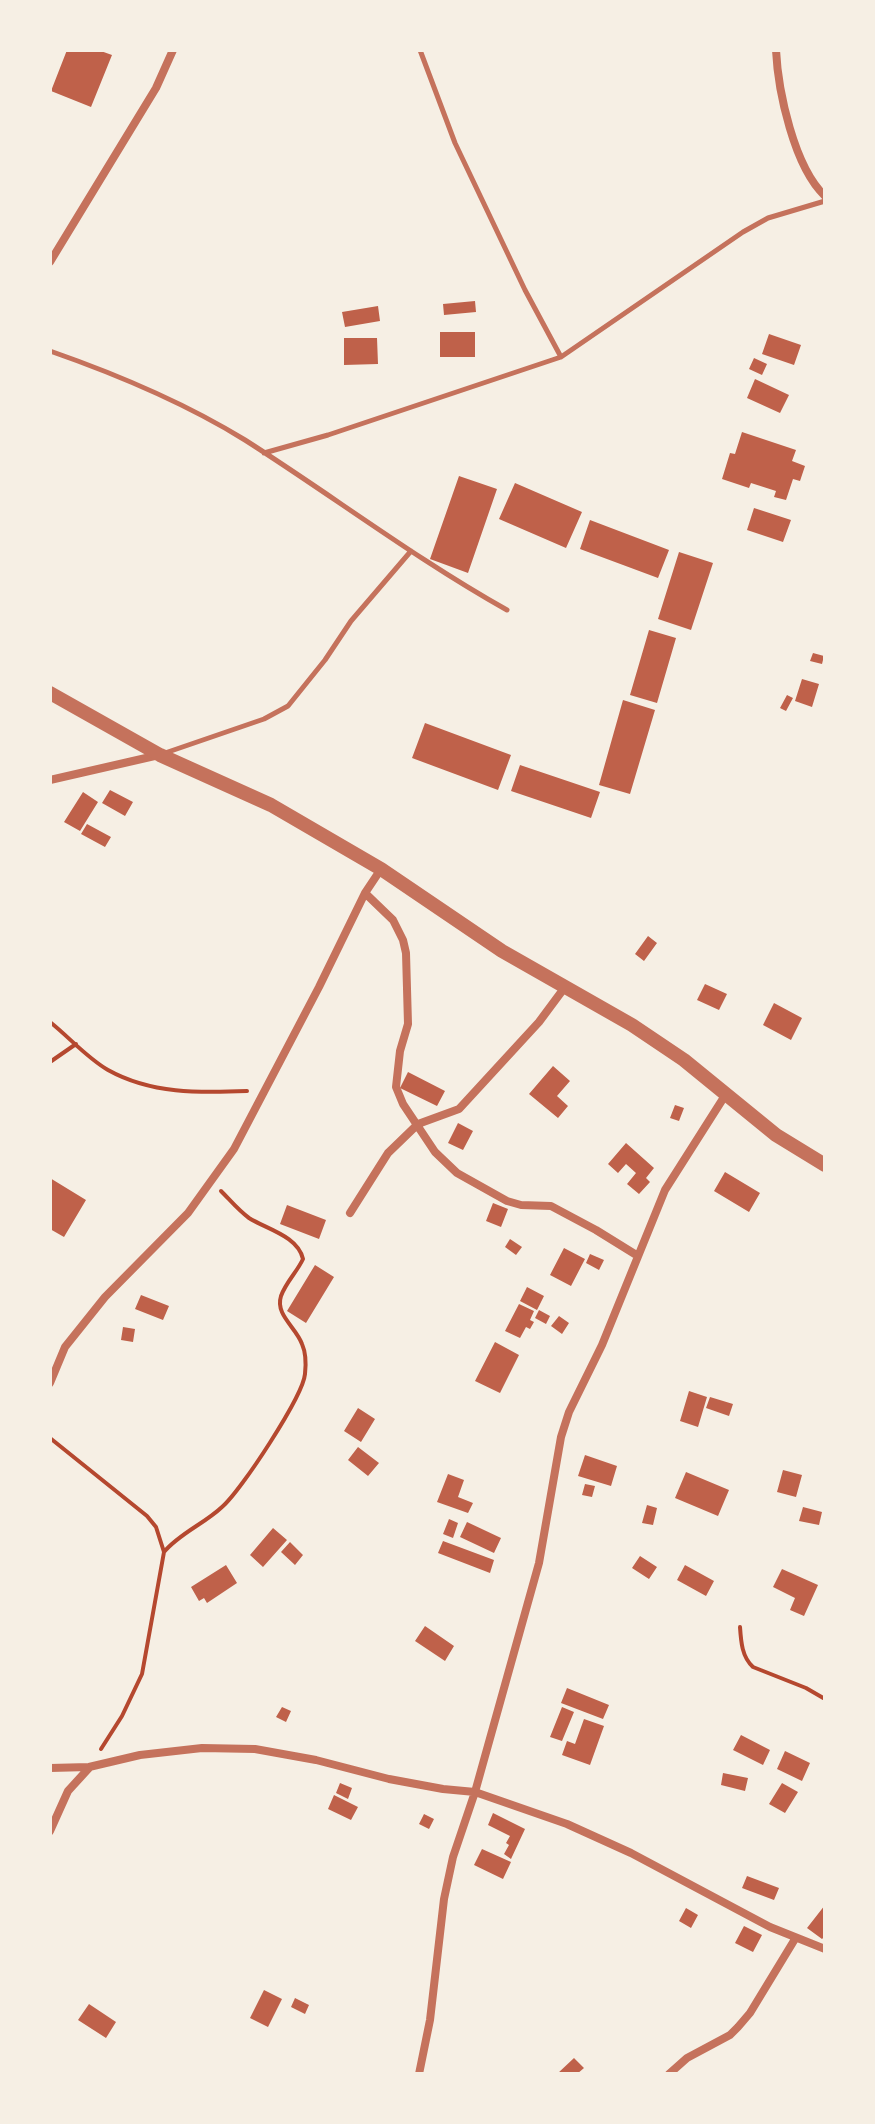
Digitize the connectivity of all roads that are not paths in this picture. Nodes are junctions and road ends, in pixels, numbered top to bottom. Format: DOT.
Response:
graph roads {
  1 [pos="173,50"];
  2 [pos="420,50"];
  3 [pos="776,50"];
  4 [pos="825,198"];
  5 [pos="50,262"];
  6 [pos="50,351"];
  7 [pos="561,357"];
  8 [pos="264,453"];
  9 [pos="411,551"];
  10 [pos="507,610"];
  11 [pos="50,693"];
  12 [pos="160,755"];
  13 [pos="50,780"];
  14 [pos="381,869"];
  15 [pos="365,893"];
  16 [pos="565,987"];
  17 [pos="726,1093"];
  18 [pos="418,1124"];
  19 [pos="825,1165"];
  20 [pos="350,1213"];
  21 [pos="638,1256"];
  22 [pos="50,1383"];
  23 [pos="89,1767"];
  24 [pos="50,1768"];
  25 [pos="475,1792"];
  26 [pos="50,1831"];
  27 [pos="795,1939"];
  28 [pos="825,1949"];
  29 [pos="419,2074"];
  30 [pos="669,2074"];
  1 -- 5 [label="street"];
  2 -- 7 [label="lane"];
  3 -- 4 [label="street"];
  4 -- 7 [label="lane"];
  6 -- 8 [label="lane"];
  7 -- 8 [label="lane"];
  8 -- 9 [label="lane"];
  9 -- 10 [label="lane"];
  9 -- 12 [label="lane"];
  11 -- 12 [label="street"];
  12 -- 13 [label="street"];
  12 -- 14 [label="street"];
  14 -- 15 [label="street"];
  14 -- 16 [label="street"];
  15 -- 18 [label="street"];
  15 -- 22 [label="street"];
  16 -- 17 [label="street"];
  16 -- 18 [label="street"];
  17 -- 19 [label="street"];
  17 -- 21 [label="street"];
  18 -- 20 [label="street"];
  18 -- 21 [label="street"];
  21 -- 25 [label="street"];
  23 -- 24 [label="street"];
  23 -- 25 [label="street"];
  23 -- 26 [label="street"];
  25 -- 27 [label="street"];
  25 -- 29 [label="street"];
  27 -- 28 [label="street"];
  27 -- 30 [label="street"];
}
